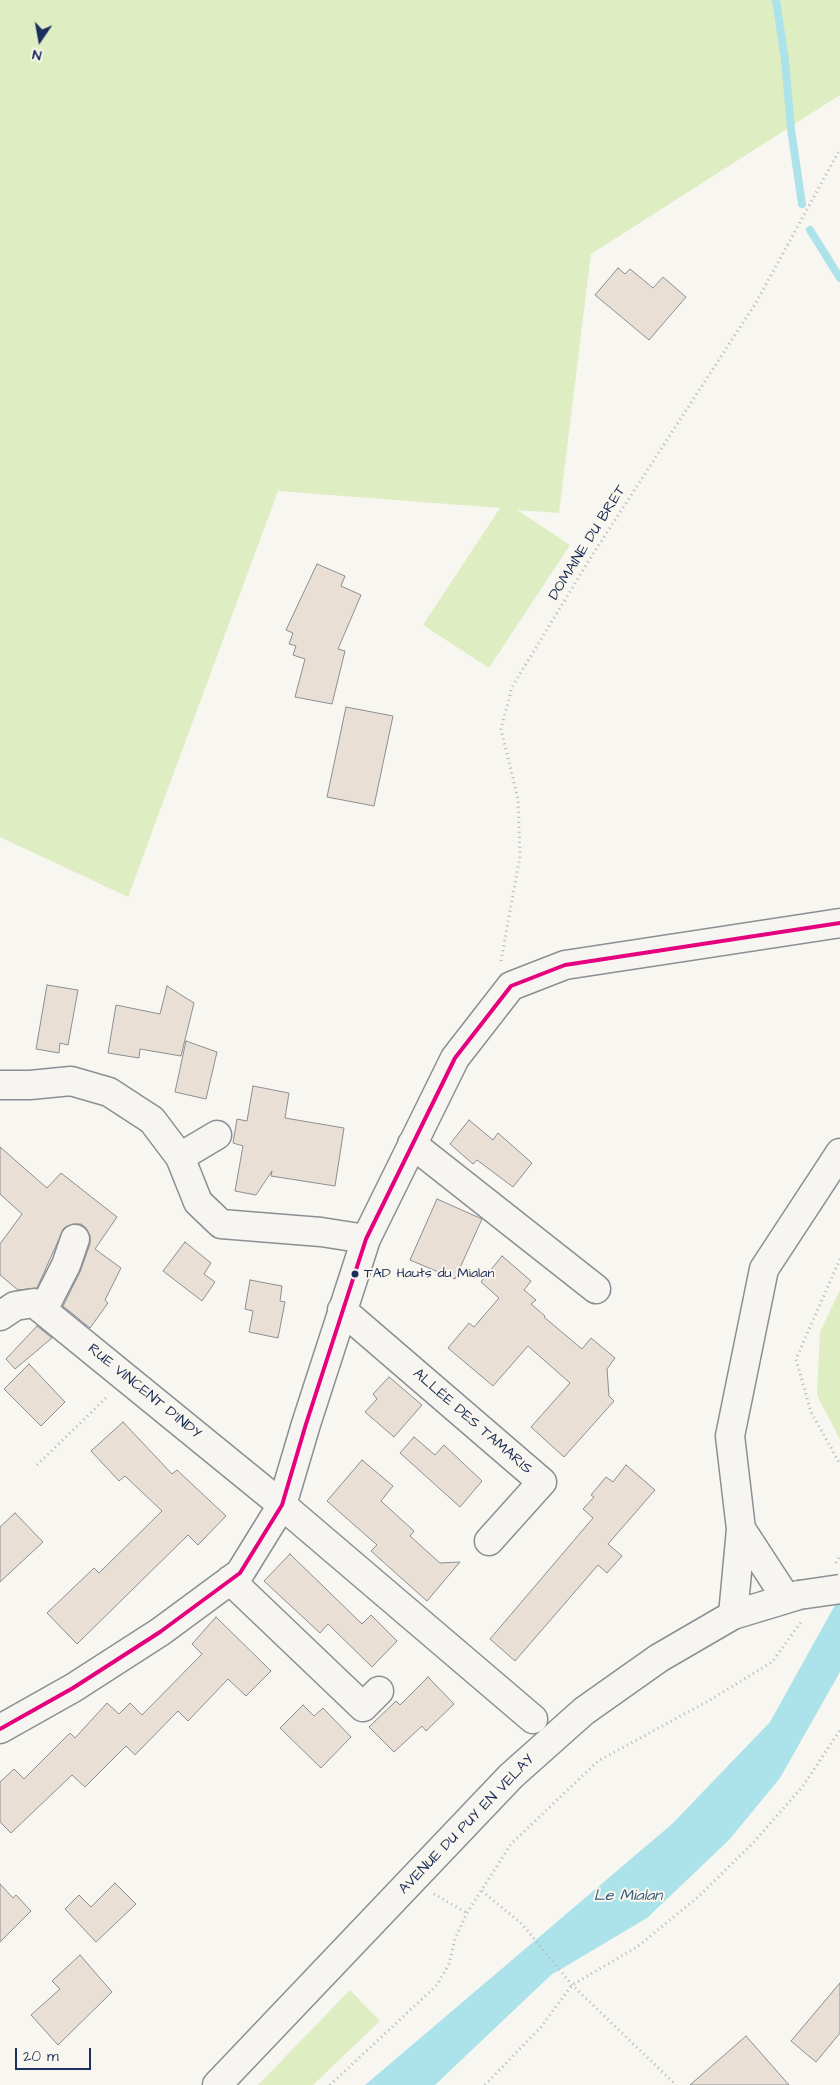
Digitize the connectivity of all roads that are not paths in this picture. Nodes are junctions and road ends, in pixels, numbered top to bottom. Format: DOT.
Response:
graph roads {
  1 [pos="840,923"];
  2 [pos="0,1085"];
  3 [pos="217,1135"];
  4 [pos="412,1144"];
  5 [pos="840,1153"];
  6 [pos="180,1157"];
  7 [pos="75,1239"];
  8 [pos="366,1239"];
  9 [pos="596,1289"];
  10 [pos="43,1310"];
  11 [pos="342,1310"];
  12 [pos="0,1316"];
  13 [pos="282,1505"];
  14 [pos="741,1529"];
  15 [pos="489,1541"];
  16 [pos="838,1576"];
  17 [pos="230,1580"];
  18 [pos="797,1603"];
  19 [pos="733,1615"];
  20 [pos="379,1691"];
  21 [pos="533,1719"];
  22 [pos="0,1729"];
  23 [pos="217,2085"];
  1 -- 4 [label="street"];
  2 -- 6 [label="street"];
  3 -- 6 [label="street"];
  4 -- 8 [label="street"];
  4 -- 9 [label="street"];
  5 -- 14 [label="street"];
  6 -- 8 [label="street"];
  7 -- 10 [label="street"];
  8 -- 11 [label="street"];
  10 -- 12 [label="street, RUE VINCENT D'INDY"];
  10 -- 13 [label="street, RUE VINCENT D'INDY"];
  11 -- 13 [label="street"];
  11 -- 15 [label="street, ALLÉE DES TAMARIS"];
  13 -- 17 [label="street"];
  13 -- 21 [label="street, RUE VINCENT D'INDY"];
  14 -- 18 [label="street"];
  14 -- 19 [label="street"];
  16 -- 18 [label="street, AVENUE DU PUY EN VELAY, bridge"];
  17 -- 20 [label="street"];
  17 -- 22 [label="street"];
  18 -- 19 [label="street, AVENUE DU PUY EN VELAY"];
  19 -- 23 [label="street, AVENUE DU PUY EN VELAY"];
}
